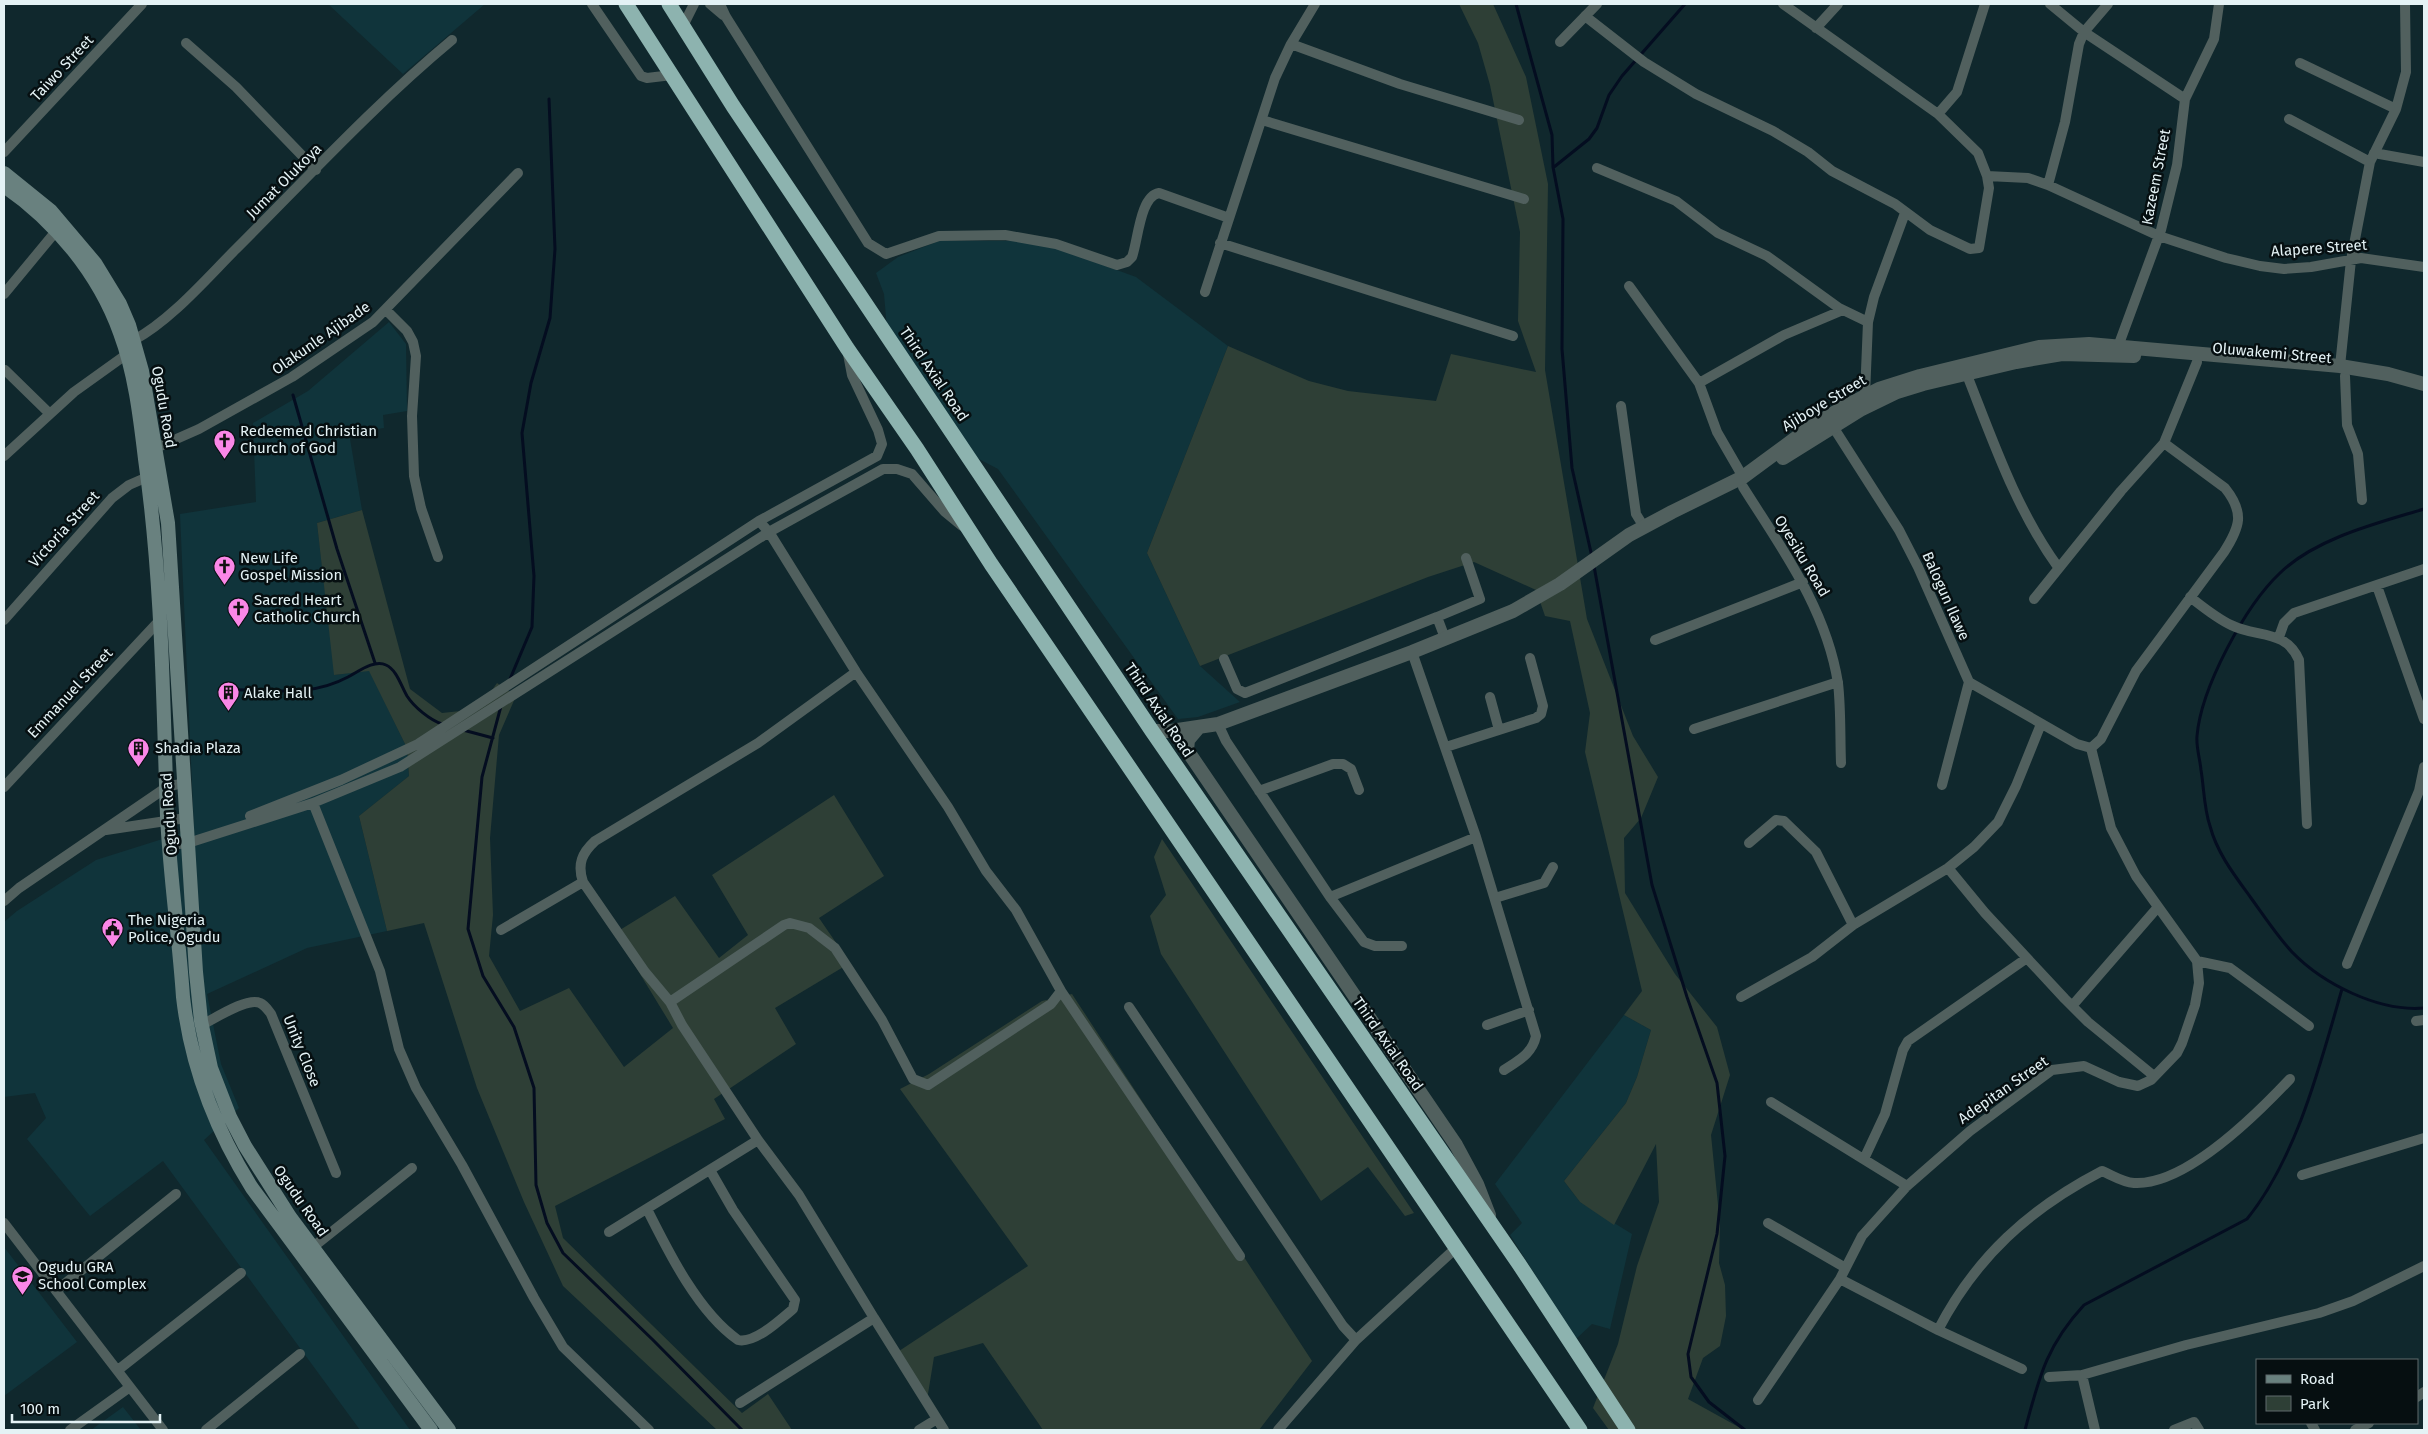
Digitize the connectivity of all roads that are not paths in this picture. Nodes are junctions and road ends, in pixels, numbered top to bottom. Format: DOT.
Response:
graph roads {
  1 [pos="142,4"];
  2 [pos="592,4"];
  3 [pos="626,4"];
  4 [pos="669,4"];
  5 [pos="694,4"];
  6 [pos="710,4"];
  7 [pos="720,4"];
  8 [pos="1315,4"];
  9 [pos="1597,4"];
  10 [pos="1783,4"];
  11 [pos="1838,4"];
  12 [pos="1985,4"];
  13 [pos="2050,4"];
  14 [pos="2108,4"];
  15 [pos="2219,4"];
  16 [pos="2405,4"];
  17 [pos="1585,16"];
  18 [pos="726,17"];
  19 [pos="683,26"];
  20 [pos="1816,28"];
  21 [pos="2084,32"];
  22 [pos="452,40"];
  23 [pos="1560,42"];
  24 [pos="186,43"];
  25 [pos="1291,44"];
  26 [pos="2300,62"];
  27 [pos="672,75"];
  28 [pos="2185,99"];
  29 [pos="2396,109"];
  30 [pos="1938,114"];
  31 [pos="2289,119"];
  32 [pos="1262,120"];
  33 [pos="1520,120"];
  34 [pos="4,152"];
  35 [pos="2372,158"];
  36 [pos="2424,162"];
  37 [pos="1597,168"];
  38 [pos="316,170"];
  39 [pos="518,173"];
  40 [pos="1987,176"];
  41 [pos="7,184"];
  42 [pos="2048,185"];
  43 [pos="1524,199"];
  44 [pos="1905,213"];
  45 [pos="1229,218"];
  46 [pos="57,230"];
  47 [pos="2159,236"];
  48 [pos="1220,243"];
  49 [pos="2351,260"];
  50 [pos="2424,268"];
  51 [pos="1629,286"];
  52 [pos="1205,292"];
  53 [pos="4,294"];
  54 [pos="386,310"];
  55 [pos="1843,310"];
  56 [pos="1868,322"];
  57 [pos="1513,336"];
  58 [pos="134,340"];
  59 [pos="847,348"];
  60 [pos="2116,351"];
  61 [pos="126,354"];
  62 [pos="2197,362"];
  63 [pos="5,370"];
  64 [pos="2343,371"];
  65 [pos="1967,375"];
  66 [pos="1699,383"];
  67 [pos="2424,384"];
  68 [pos="2424,393"];
  69 [pos="1865,395"];
  70 [pos="1621,406"];
  71 [pos="49,413"];
  72 [pos="1829,422"];
  73 [pos="2164,443"];
  74 [pos="156,448"];
  75 [pos="4,456"];
  76 [pos="154,475"];
  77 [pos="1743,482"];
  78 [pos="2362,500"];
  79 [pos="759,521"];
  80 [pos="1646,527"];
  81 [pos="769,532"];
  82 [pos="974,537"];
  83 [pos="438,557"];
  84 [pos="1466,558"];
  85 [pos="2058,567"];
  86 [pos="2424,569"];
  87 [pos="1803,582"];
  88 [pos="2377,586"];
  89 [pos="2190,597"];
  90 [pos="2034,598"];
  91 [pos="1437,617"];
  92 [pos="4,620"];
  93 [pos="160,620"];
  94 [pos="2279,637"];
  95 [pos="1445,638"];
  96 [pos="1655,640"];
  97 [pos="1412,652"];
  98 [pos="1530,658"];
  99 [pos="1224,659"];
  100 [pos="856,672"];
  101 [pos="1838,682"];
  102 [pos="1969,682"];
  103 [pos="1490,697"];
  104 [pos="2423,711"];
  105 [pos="1218,724"];
  106 [pos="2041,724"];
  107 [pos="1199,727"];
  108 [pos="1694,729"];
  109 [pos="1499,730"];
  110 [pos="1152,731"];
  111 [pos="1446,747"];
  112 [pos="421,748"];
  113 [pos="2091,748"];
  114 [pos="1841,763"];
  115 [pos="2424,767"];
  116 [pos="183,783"];
  117 [pos="1942,785"];
  118 [pos="4,787"];
  119 [pos="167,787"];
  120 [pos="1259,790"];
  121 [pos="1359,790"];
  122 [pos="312,803"];
  123 [pos="186,818"];
  124 [pos="168,819"];
  125 [pos="2307,824"];
  126 [pos="103,830"];
  127 [pos="1476,837"];
  128 [pos="187,839"];
  129 [pos="170,841"];
  130 [pos="1749,843"];
  131 [pos="1553,867"];
  132 [pos="1948,868"];
  133 [pos="583,882"];
  134 [pos="1330,897"];
  135 [pos="1495,898"];
  136 [pos="4,901"];
  137 [pos="2158,907"];
  138 [pos="1853,925"];
  139 [pos="501,930"];
  140 [pos="1402,946"];
  141 [pos="2027,958"];
  142 [pos="2196,961"];
  143 [pos="2347,964"];
  144 [pos="1061,991"];
  145 [pos="1741,997"];
  146 [pos="670,1002"];
  147 [pos="2072,1006"];
  148 [pos="1129,1008"];
  149 [pos="1529,1010"];
  150 [pos="202,1025"];
  151 [pos="1487,1025"];
  152 [pos="2309,1026"];
  153 [pos="1504,1070"];
  154 [pos="2154,1076"];
  155 [pos="2290,1079"];
  156 [pos="1771,1102"];
  157 [pos="2424,1138"];
  158 [pos="758,1140"];
  159 [pos="1864,1159"];
  160 [pos="412,1168"];
  161 [pos="710,1170"];
  162 [pos="336,1173"];
  163 [pos="2302,1175"];
  164 [pos="1907,1186"];
  165 [pos="176,1194"];
  166 [pos="647,1209"];
  167 [pos="4,1223"];
  168 [pos="1768,1223"];
  169 [pos="1495,1230"];
  170 [pos="609,1232"];
  171 [pos="313,1247"];
  172 [pos="1456,1248"];
  173 [pos="1240,1256"];
  174 [pos="2424,1266"];
  175 [pos="1844,1267"];
  176 [pos="241,1273"];
  177 [pos="1840,1278"];
  178 [pos="57,1290"];
  179 [pos="360,1310"];
  180 [pos="347,1318"];
  181 [pos="874,1318"];
  182 [pos="1938,1330"];
  183 [pos="1356,1340"];
  184 [pos="300,1354"];
  185 [pos="2022,1369"];
  186 [pos="118,1370"];
  187 [pos="2082,1375"];
  188 [pos="2049,1377"];
  189 [pos="130,1387"];
  190 [pos="1758,1400"];
  191 [pos="740,1403"];
  192 [pos="937,1419"];
  193 [pos="2367,1424"];
  194 [pos="70,1430"];
  195 [pos="163,1430"];
  196 [pos="206,1430"];
  197 [pos="431,1430"];
  198 [pos="449,1430"];
  199 [pos="649,1430"];
  200 [pos="919,1430"];
  201 [pos="944,1430"];
  202 [pos="1278,1430"];
  203 [pos="1580,1430"];
  204 [pos="1628,1430"];
  205 [pos="2095,1430"];
  206 [pos="2174,1430"];
  207 [pos="2199,1430"];
  208 [pos="2355,1430"];
  1 -- 34 [label="street, Taiwo Street"];
  2 -- 27 [label="street"];
  3 -- 27 [label="highway"];
  4 -- 19 [label="highway, Third Axial Road"];
  5 -- 19 [label="street"];
  6 -- 18 [label="street"];
  7 -- 18 [label="street"];
  8 -- 25 [label="street"];
  9 -- 17 [label="street"];
  10 -- 20 [label="street"];
  11 -- 20 [label="street"];
  12 -- 30 [label="street"];
  13 -- 21 [label="street"];
  14 -- 21 [label="street"];
  15 -- 28 [label="street, Kazeem Street"];
  16 -- 29 [label="street"];
  17 -- 23 [label="street"];
  17 -- 44 [label="street"];
  18 -- 45 [label="street"];
  19 -- 110 [label="highway, Third Axial Road"];
  20 -- 30 [label="street"];
  21 -- 28 [label="street"];
  21 -- 42 [label="street"];
  22 -- 38 [label="street, Jumat Olukoya"];
  24 -- 38 [label="street"];
  25 -- 32 [label="street"];
  25 -- 33 [label="street"];
  26 -- 29 [label="street"];
  27 -- 59 [label="highway"];
  28 -- 47 [label="street, Kazeem Street"];
  29 -- 35 [label="street"];
  30 -- 40 [label="street"];
  31 -- 35 [label="street"];
  32 -- 43 [label="street"];
  32 -- 45 [label="street"];
  35 -- 36 [label="street"];
  35 -- 49 [label="street"];
  37 -- 55 [label="street"];
  38 -- 58 [label="street, Jumat Olukoya"];
  39 -- 54 [label="street, Olakunle Ajibade"];
  40 -- 42 [label="street, Alapere Street"];
  40 -- 44 [label="street"];
  41 -- 46 [label="main road, Ogudu Road"];
  41 -- 58 [label="main road, Ogudu Road"];
  42 -- 47 [label="street, Alapere Street"];
  44 -- 56 [label="street"];
  45 -- 48 [label="street"];
  46 -- 53 [label="street"];
  46 -- 61 [label="main road, Ogudu Road"];
  47 -- 49 [label="street, Alapere Street"];
  47 -- 60 [label="street, Kazeem Street"];
  48 -- 52 [label="street"];
  48 -- 57 [label="street"];
  49 -- 50 [label="street, Alapere Street"];
  49 -- 64 [label="street"];
  51 -- 66 [label="street, Oyesiku Road"];
  54 -- 74 [label="street, Olakunle Ajibade"];
  54 -- 83 [label="street"];
  55 -- 56 [label="street"];
  55 -- 66 [label="street"];
  56 -- 69 [label="street"];
  58 -- 74 [label="main road, Ogudu Road"];
  59 -- 79 [label="street"];
  59 -- 82 [label="highway"];
  60 -- 62 [label="street, Oluwakemi Street"];
  60 -- 64 [label="street, Oluwakemi Street"];
  60 -- 65 [label="street, Ajiboye Street"];
  60 -- 69 [label="street, Ajiboye Street"];
  61 -- 71 [label="street"];
  61 -- 76 [label="main road, Ogudu Road"];
  62 -- 64 [label="street, Oluwakemi Street"];
  62 -- 73 [label="street"];
  63 -- 71 [label="street"];
  64 -- 67 [label="street, Oluwakemi Street"];
  64 -- 68 [label="street, Oluwakemi Street"];
  64 -- 78 [label="street"];
  65 -- 72 [label="street, Ajiboye Street"];
  65 -- 85 [label="street"];
  66 -- 77 [label="street, Oyesiku Road"];
  69 -- 72 [label="street, Ajiboye Street"];
  70 -- 80 [label="street"];
  71 -- 75 [label="street"];
  72 -- 77 [label="street, Ajiboye Street"];
  72 -- 102 [label="street, Balogun Ilawe"];
  73 -- 85 [label="street"];
  73 -- 89 [label="street"];
  74 -- 76 [label="main road, Ogudu Road"];
  76 -- 92 [label="street, Victoria Street"];
  76 -- 93 [label="main road, Ogudu Road"];
  76 -- 116 [label="main road, Ogudu Road"];
  77 -- 80 [label="street, Ajiboye Street"];
  77 -- 87 [label="street, Oyesiku Road"];
  79 -- 81 [label="street"];
  79 -- 112 [label="street"];
  80 -- 95 [label="street, Ajiboye Street"];
  81 -- 82 [label="street"];
  81 -- 100 [label="street"];
  81 -- 112 [label="street"];
  82 -- 172 [label="highway"];
  84 -- 91 [label="street"];
  85 -- 90 [label="street"];
  86 -- 88 [label="street"];
  87 -- 96 [label="street"];
  87 -- 101 [label="street, Oyesiku Road"];
  88 -- 94 [label="street"];
  88 -- 104 [label="street"];
  89 -- 94 [label="street"];
  89 -- 113 [label="street"];
  91 -- 95 [label="street"];
  91 -- 99 [label="street"];
  93 -- 118 [label="street, Emmanuel Street"];
  93 -- 119 [label="main road, Ogudu Road"];
  94 -- 125 [label="street"];
  95 -- 97 [label="street, Ajiboye Street"];
  97 -- 105 [label="street, Ajiboye Street"];
  97 -- 111 [label="street"];
  98 -- 109 [label="street"];
  100 -- 133 [label="street"];
  100 -- 144 [label="street"];
  101 -- 108 [label="street"];
  101 -- 114 [label="street, Oyesiku Road"];
  102 -- 106 [label="street"];
  102 -- 117 [label="street"];
  103 -- 109 [label="street"];
  105 -- 107 [label="street, Ajiboye Street"];
  105 -- 120 [label="street"];
  106 -- 113 [label="street"];
  106 -- 132 [label="street"];
  107 -- 110 [label="street, Ajiboye Street"];
  107 -- 169 [label="street"];
  109 -- 111 [label="street"];
  110 -- 169 [label="highway, Third Axial Road"];
  111 -- 127 [label="street"];
  112 -- 122 [label="street"];
  112 -- 128 [label="street"];
  113 -- 137 [label="street, Adepitan Street"];
  115 -- 143 [label="street"];
  116 -- 119 [label="street"];
  116 -- 123 [label="main road, Ogudu Road"];
  119 -- 124 [label="main road, Ogudu Road"];
  119 -- 126 [label="street"];
  120 -- 121 [label="street"];
  120 -- 134 [label="street"];
  122 -- 128 [label="street"];
  122 -- 199 [label="street"];
  123 -- 124 [label="street"];
  123 -- 128 [label="main road, Ogudu Road"];
  124 -- 126 [label="street"];
  124 -- 129 [label="main road, Ogudu Road"];
  126 -- 136 [label="street"];
  127 -- 134 [label="street"];
  127 -- 135 [label="street"];
  128 -- 129 [label="street"];
  128 -- 150 [label="main road, Ogudu Road"];
  129 -- 180 [label="main road, Ogudu Road"];
  130 -- 138 [label="street"];
  131 -- 135 [label="street"];
  132 -- 138 [label="street"];
  132 -- 141 [label="street"];
  133 -- 139 [label="street"];
  133 -- 146 [label="street"];
  134 -- 140 [label="street"];
  135 -- 149 [label="street"];
  137 -- 142 [label="street, Adepitan Street"];
  137 -- 147 [label="street"];
  138 -- 145 [label="street"];
  141 -- 147 [label="street"];
  141 -- 159 [label="street"];
  142 -- 152 [label="street"];
  142 -- 154 [label="street, Adepitan Street"];
  144 -- 146 [label="street"];
  144 -- 173 [label="street"];
  146 -- 158 [label="street"];
  147 -- 154 [label="street"];
  148 -- 183 [label="street"];
  149 -- 151 [label="street"];
  149 -- 153 [label="street"];
  150 -- 162 [label="street, Unity Close"];
  150 -- 171 [label="main road, Ogudu Road"];
  154 -- 164 [label="street, Adepitan Street"];
  155 -- 182 [label="street"];
  156 -- 159 [label="street"];
  157 -- 163 [label="street"];
  158 -- 161 [label="street"];
  158 -- 181 [label="street"];
  159 -- 164 [label="street"];
  160 -- 171 [label="street"];
  161 -- 166 [label="street"];
  161 -- 166 [label="street"];
  164 -- 175 [label="street, Adepitan Street"];
  165 -- 178 [label="street"];
  166 -- 170 [label="street"];
  167 -- 178 [label="street"];
  168 -- 175 [label="street"];
  169 -- 204 [label="highway, Third Axial Road"];
  171 -- 179 [label="main road, Ogudu Road"];
  172 -- 183 [label="street"];
  172 -- 203 [label="highway"];
  174 -- 187 [label="street"];
  175 -- 177 [label="street, Adepitan Street"];
  176 -- 186 [label="street"];
  177 -- 182 [label="street"];
  177 -- 190 [label="street, Adepitan Street"];
  178 -- 186 [label="street"];
  179 -- 180 [label="main road"];
  179 -- 198 [label="main road, Ogudu Road"];
  180 -- 197 [label="main road, Ogudu Road"];
  181 -- 191 [label="street"];
  181 -- 192 [label="street"];
  182 -- 185 [label="street"];
  183 -- 202 [label="street"];
  184 -- 196 [label="street"];
  186 -- 189 [label="street"];
  187 -- 188 [label="street"];
  187 -- 205 [label="street"];
  189 -- 194 [label="street"];
  189 -- 195 [label="street"];
  192 -- 200 [label="street"];
  192 -- 201 [label="street"];
  193 -- 208 [label="street"];
  206 -- 207 [label="street"];
}
